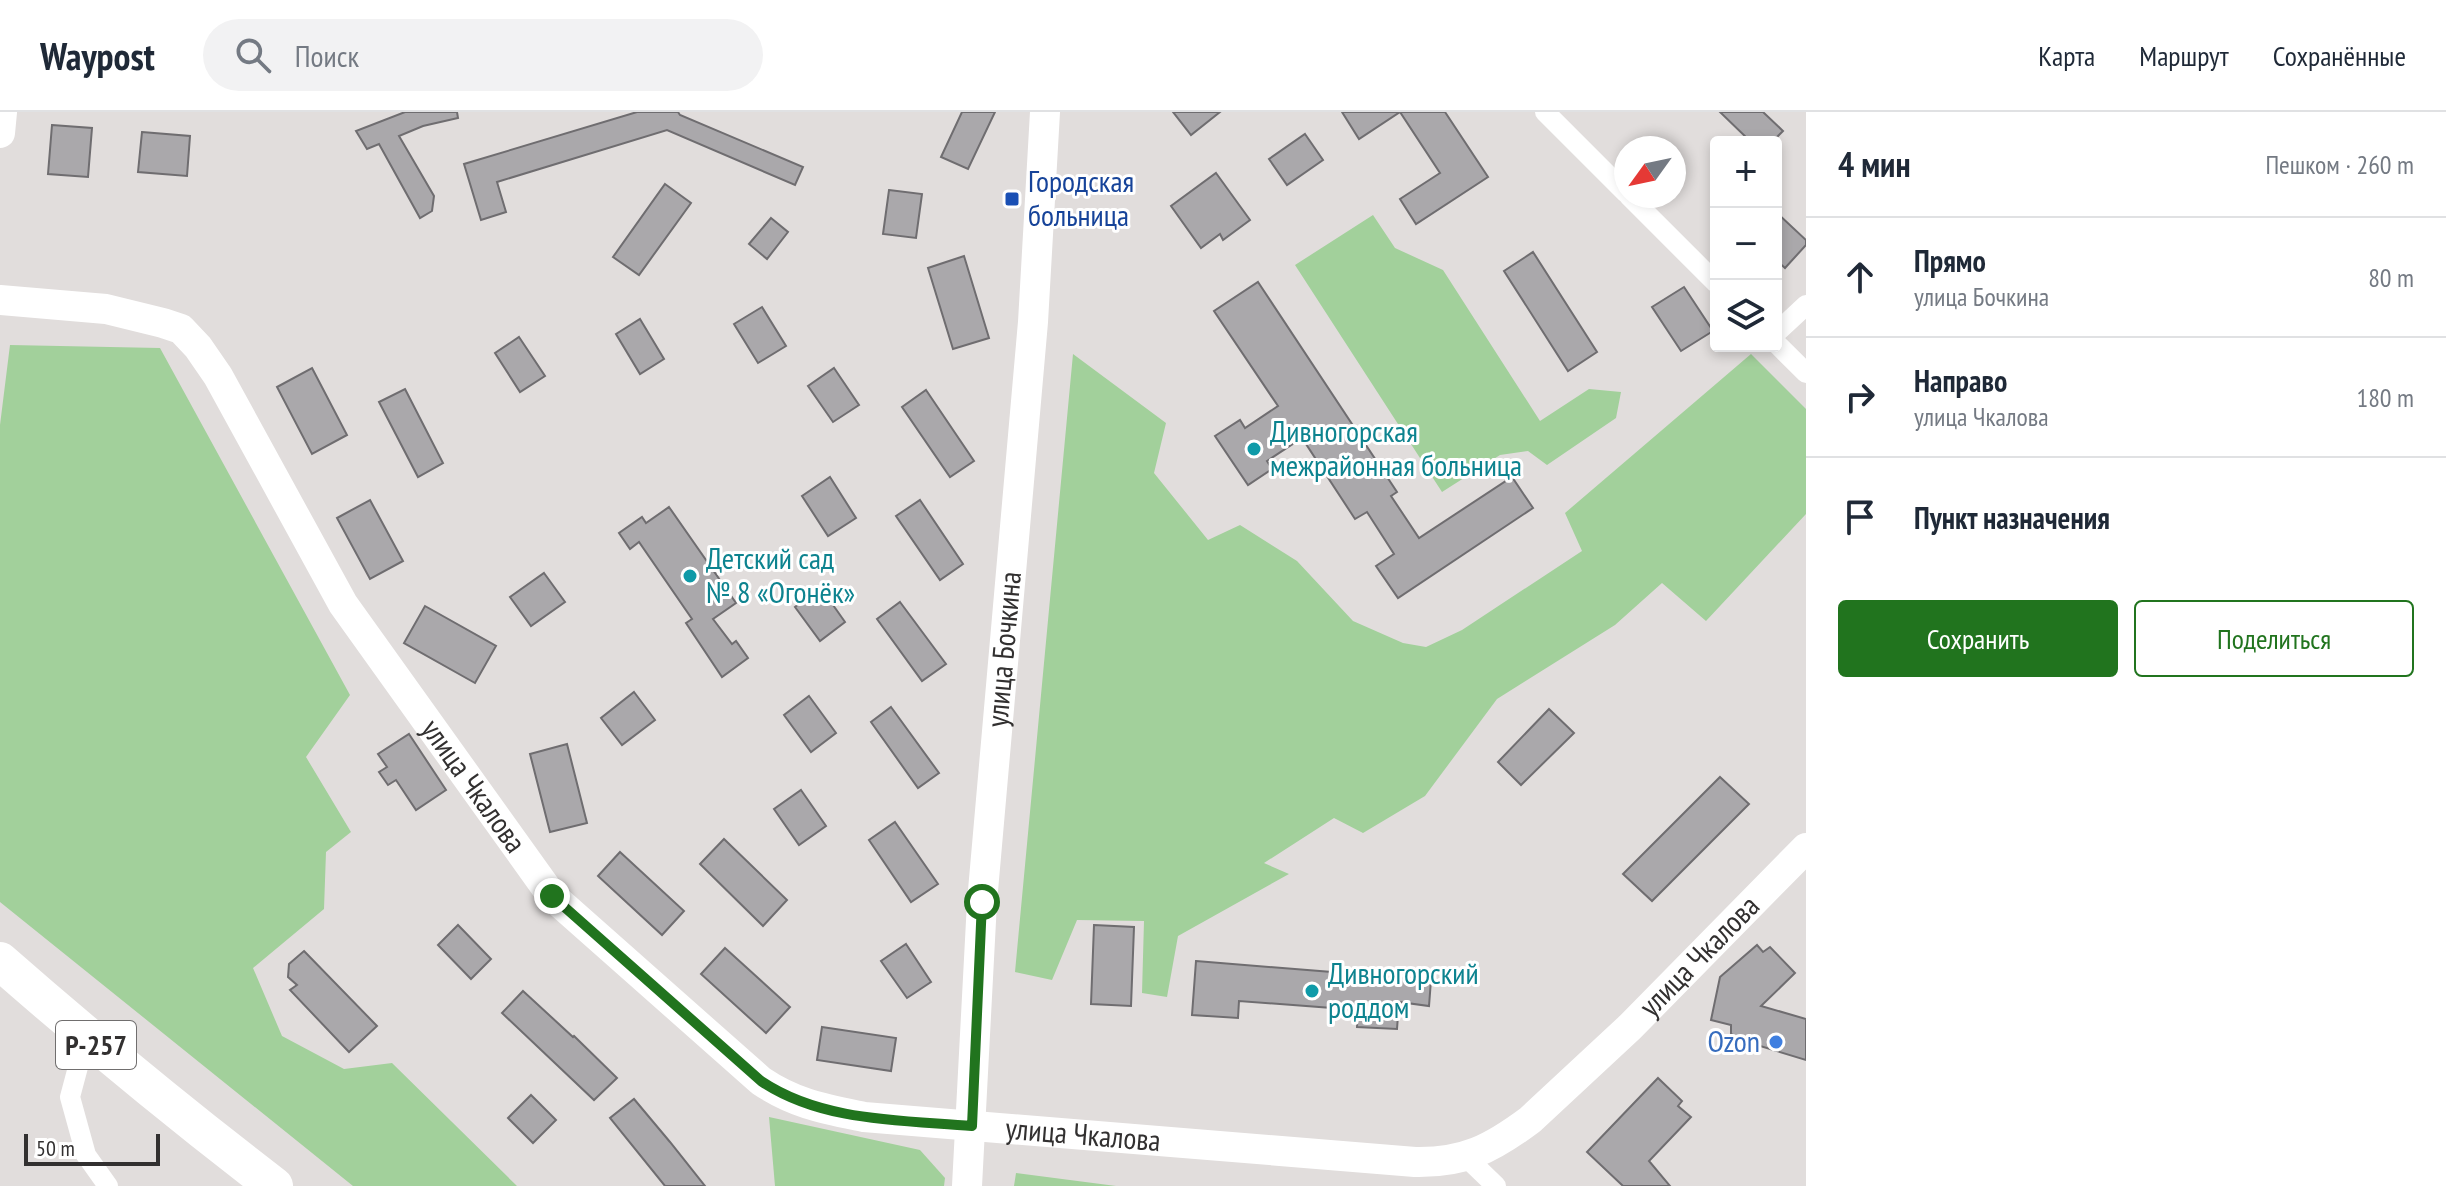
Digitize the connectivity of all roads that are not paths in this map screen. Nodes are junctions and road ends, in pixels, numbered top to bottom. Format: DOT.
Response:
graph roads {
  1 [pos="2,112"];
  2 [pos="1045,112"];
  3 [pos="1545,112"];
  4 [pos="0,133"];
  5 [pos="1614,180"];
  6 [pos="1642,208"];
  7 [pos="1713,280"];
  8 [pos="0,300"];
  9 [pos="1806,305"];
  10 [pos="1782,327"];
  11 [pos="1782,349"];
  12 [pos="1806,373"];
  13 [pos="1806,848"];
  14 [pos="0,961"];
  15 [pos="86,1037"];
  16 [pos="972,1126"];
  17 [pos="1466,1157"];
  18 [pos="108,1186"];
  19 [pos="274,1186"];
  20 [pos="967,1186"];
  21 [pos="1496,1186"];
  1 -- 4 [label="main road"];
  2 -- 16 [label="main road, улица Бочкина"];
  3 -- 5 [label="street"];
  6 -- 7 [label="street"];
  8 -- 16 [label="main road, улица Чкалова"];
  9 -- 10 [label="street"];
  11 -- 12 [label="street"];
  13 -- 17 [label="main road, улица Чкалова"];
  14 -- 15 [label="highway, Р-257"];
  15 -- 18 [label="street"];
  15 -- 19 [label="highway, Р-257"];
  16 -- 17 [label="main road, улица Чкалова"];
  16 -- 20 [label="main road, улица Бочкина"];
  17 -- 21 [label="street"];
}
